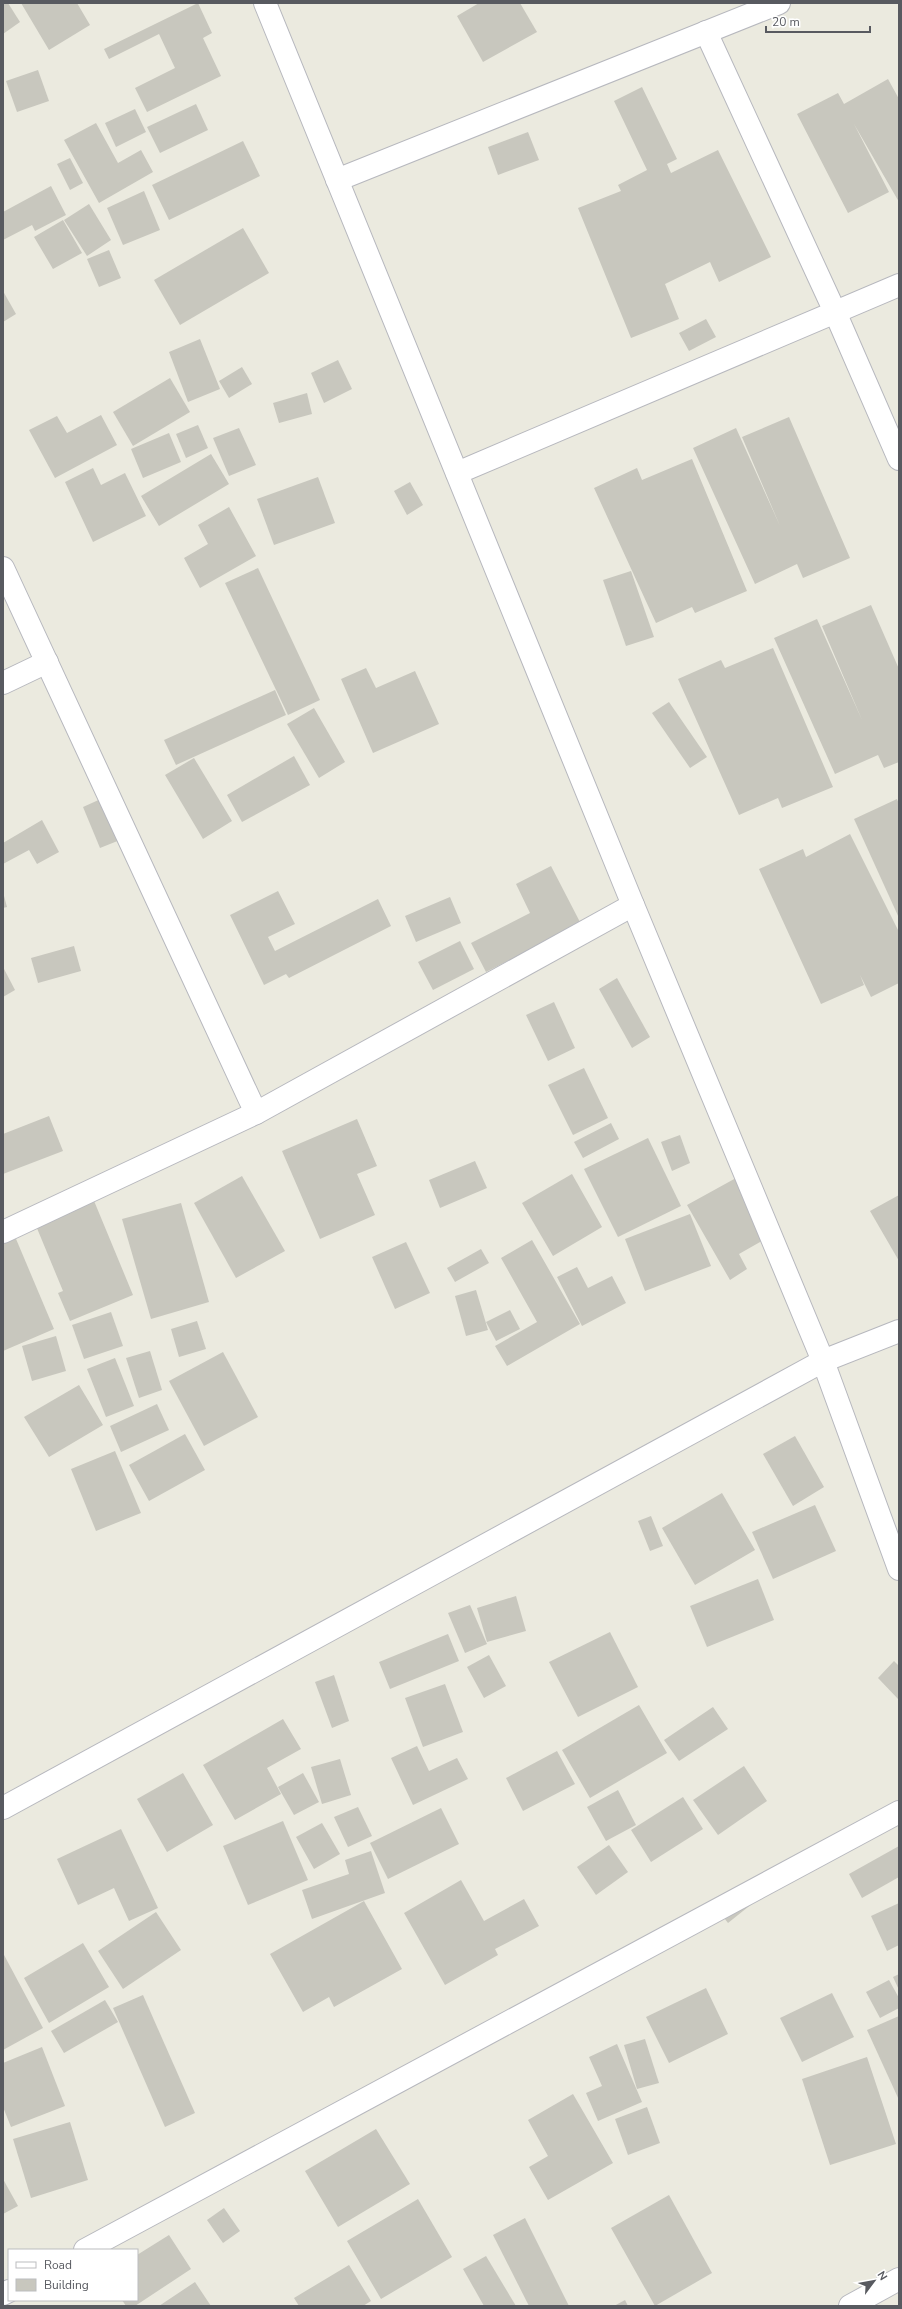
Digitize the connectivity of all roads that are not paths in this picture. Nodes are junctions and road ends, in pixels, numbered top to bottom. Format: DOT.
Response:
graph roads {
  1 [pos="265,3"];
  2 [pos="779,3"];
  3 [pos="706,32"];
  4 [pos="338,180"];
  5 [pos="899,285"];
  6 [pos="835,312"];
  7 [pos="899,459"];
  8 [pos="457,473"];
  9 [pos="3,568"];
  10 [pos="47,662"];
  11 [pos="3,683"];
  12 [pos="633,905"];
  13 [pos="256,1113"];
  14 [pos="3,1232"];
  15 [pos="899,1331"];
  16 [pos="823,1361"];
  17 [pos="899,1568"];
  18 [pos="3,1808"];
  19 [pos="899,1812"];
  20 [pos="87,2249"];
  21 [pos="899,2279"];
  22 [pos="850,2306"];
  1 -- 4 [label="street"];
  2 -- 3 [label="street"];
  3 -- 4 [label="street"];
  3 -- 6 [label="street"];
  4 -- 8 [label="street"];
  5 -- 6 [label="street"];
  6 -- 7 [label="street"];
  6 -- 8 [label="street"];
  8 -- 12 [label="street"];
  9 -- 10 [label="street"];
  10 -- 11 [label="street"];
  10 -- 13 [label="street"];
  12 -- 13 [label="street"];
  12 -- 16 [label="street"];
  13 -- 14 [label="street"];
  15 -- 16 [label="street"];
  16 -- 17 [label="street"];
  16 -- 18 [label="street"];
  19 -- 20 [label="street"];
  21 -- 22 [label="street"];
}
